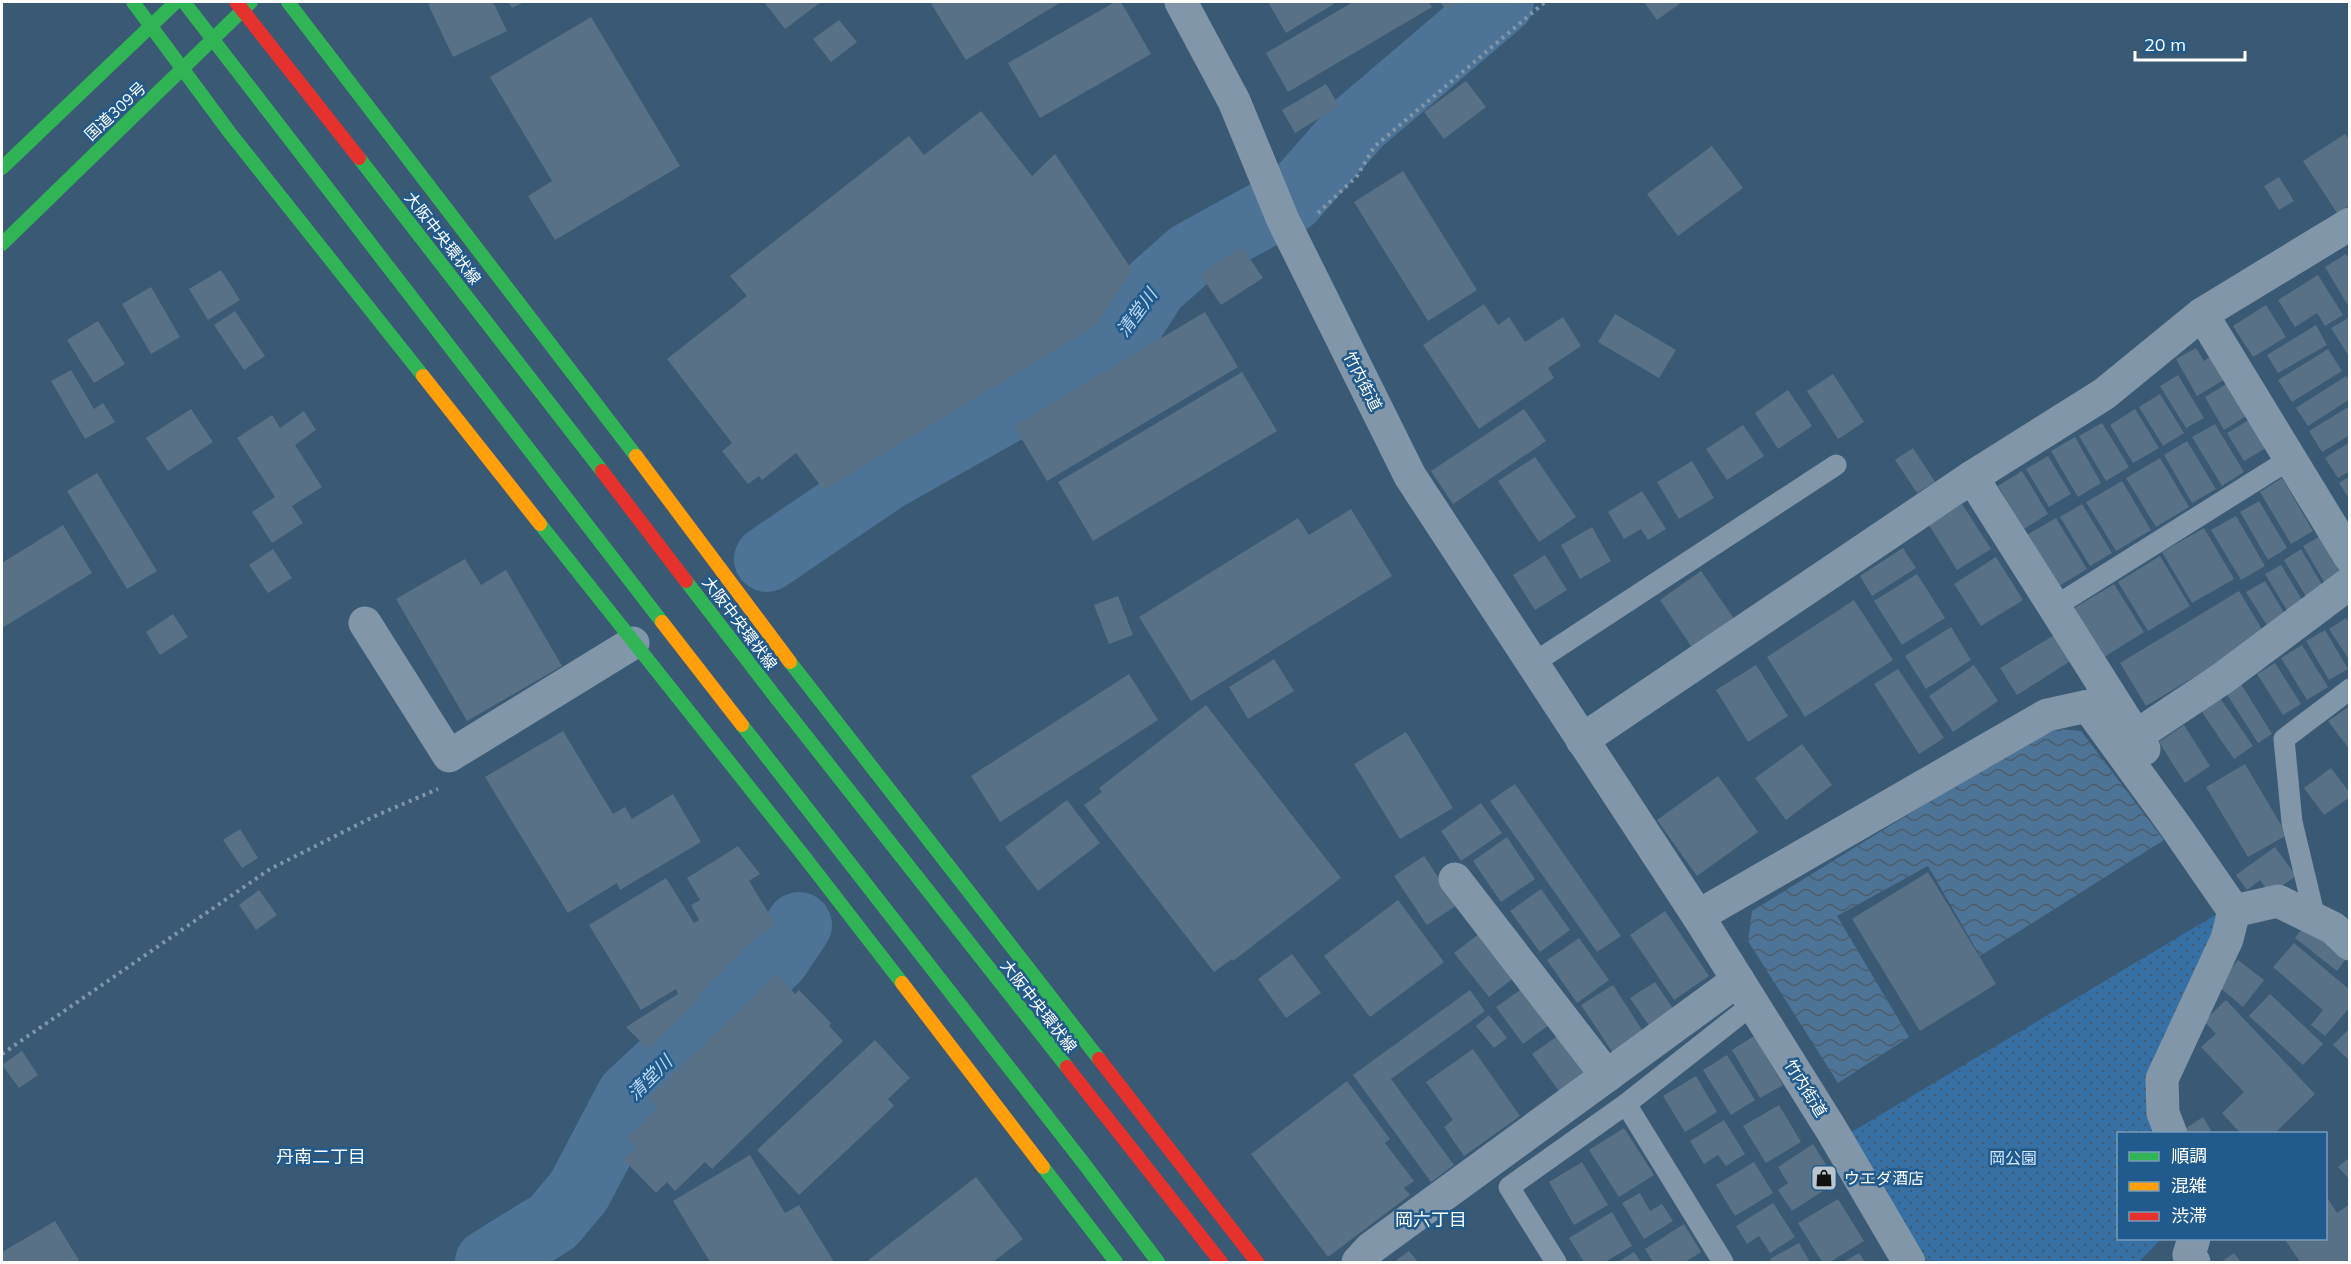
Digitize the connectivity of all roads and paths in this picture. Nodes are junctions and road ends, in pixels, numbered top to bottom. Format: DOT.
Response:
graph roads {
  1 [pos="133,2"];
  2 [pos="176,2"];
  3 [pos="184,2"];
  4 [pos="236,2"];
  5 [pos="250,2"];
  6 [pos="288,2"];
  7 [pos="1181,2"];
  8 [pos="1545,2"];
  9 [pos="151,26"];
  10 [pos="182,70"];
  11 [pos="2,168"];
  12 [pos="1282,218"];
  13 [pos="2349,224"];
  14 [pos="2,244"];
  15 [pos="2202,314"];
  16 [pos="2290,459"];
  17 [pos="1836,465"];
  18 [pos="1972,477"];
  19 [pos="2349,557"];
  20 [pos="2349,583"];
  21 [pos="2054,607"];
  22 [pos="365,623"];
  23 [pos="633,643"];
  24 [pos="1532,664"];
  25 [pos="2349,689"];
  26 [pos="2136,736"];
  27 [pos="1582,740"];
  28 [pos="444,786"];
  29 [pos="2176,827"];
  30 [pos="1455,879"];
  31 [pos="2234,911"];
  32 [pos="1698,916"];
  33 [pos="2315,918"];
  34 [pos="2349,944"];
  35 [pos="1745,992"];
  36 [pos="2,1054"];
  37 [pos="1607,1076"];
  38 [pos="1626,1104"];
  39 [pos="2170,1132"];
  40 [pos="2194,1240"];
  41 [pos="1116,1263"];
  42 [pos="1158,1263"];
  43 [pos="1221,1263"];
  44 [pos="1257,1263"];
  45 [pos="1358,1263"];
  46 [pos="1556,1263"];
  47 [pos="1723,1263"];
  48 [pos="1909,1263"];
  49 [pos="2194,1263"];
  1 -- 9 [label="main road"];
  2 -- 9 [label="main road"];
  3 -- 42 [label="main road, bridge"];
  4 -- 43 [label="main road, 大阪中央環状線, bridge"];
  5 -- 10 [label="main road, 国道309号"];
  6 -- 44 [label="main road"];
  7 -- 12 [label="street, 竹内街道"];
  8 -- 12 [label="path"];
  9 -- 10 [label="main road"];
  9 -- 11 [label="main road"];
  10 -- 14 [label="main road, 国道309号"];
  10 -- 23 [label="main road"];
  12 -- 24 [label="street, 竹内街道"];
  13 -- 15 [label="street"];
  15 -- 16 [label="street"];
  15 -- 18 [label="street"];
  16 -- 19 [label="street"];
  16 -- 21 [label="lane"];
  17 -- 24 [label="lane"];
  18 -- 21 [label="street"];
  18 -- 27 [label="street"];
  20 -- 26 [label="street"];
  21 -- 26 [label="street"];
  22 -- 23 [label="street"];
  23 -- 41 [label="main road"];
  24 -- 27 [label="street, 竹内街道"];
  25 -- 33 [label="lane"];
  26 -- 29 [label="street"];
  27 -- 32 [label="street, 竹内街道"];
  28 -- 36 [label="path"];
  29 -- 31 [label="street"];
  29 -- 32 [label="street"];
  30 -- 37 [label="street"];
  31 -- 33 [label="street"];
  31 -- 39 [label="street"];
  32 -- 35 [label="street, 竹内街道"];
  33 -- 34 [label="street"];
  35 -- 37 [label="street"];
  35 -- 38 [label="lane"];
  35 -- 48 [label="street, 竹内街道"];
  37 -- 45 [label="street"];
  38 -- 46 [label="lane"];
  38 -- 47 [label="lane"];
  40 -- 49 [label="street"];
}
